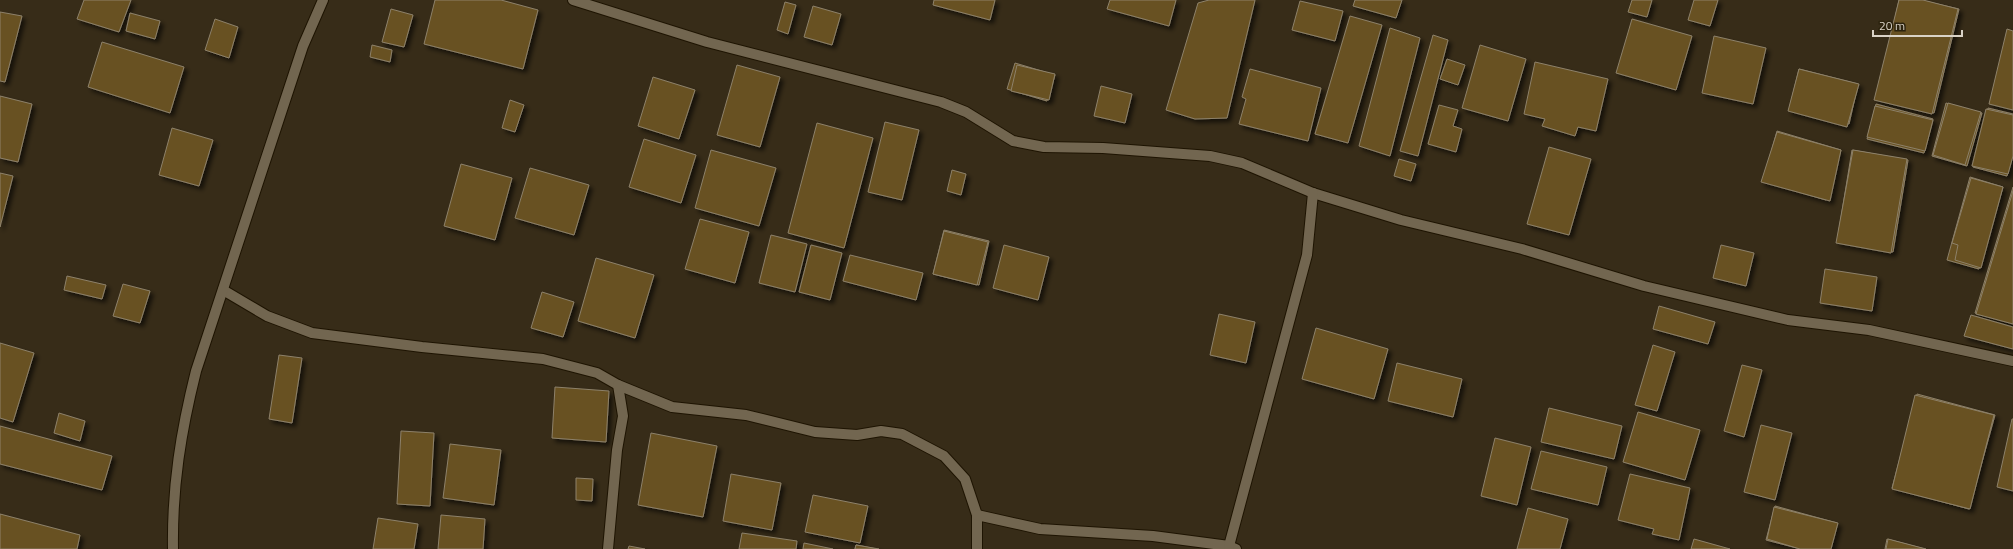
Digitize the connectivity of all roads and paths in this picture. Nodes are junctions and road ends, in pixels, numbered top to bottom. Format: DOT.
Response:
graph roads {
  1 [pos="323,0"];
  2 [pos="573,0"];
  3 [pos="1313,193"];
  4 [pos="223,290"];
  5 [pos="2013,361"];
  6 [pos="618,385"];
  7 [pos="977,515"];
  8 [pos="1232,548"];
  9 [pos="173,549"];
  10 [pos="608,549"];
  11 [pos="977,549"];
  1 -- 4 [label="street"];
  2 -- 3 [label="street"];
  3 -- 5 [label="street"];
  3 -- 8 [label="street"];
  4 -- 6 [label="street"];
  4 -- 9 [label="street"];
  6 -- 7 [label="street"];
  6 -- 10 [label="street"];
  7 -- 8 [label="street"];
  7 -- 11 [label="street"];
}
